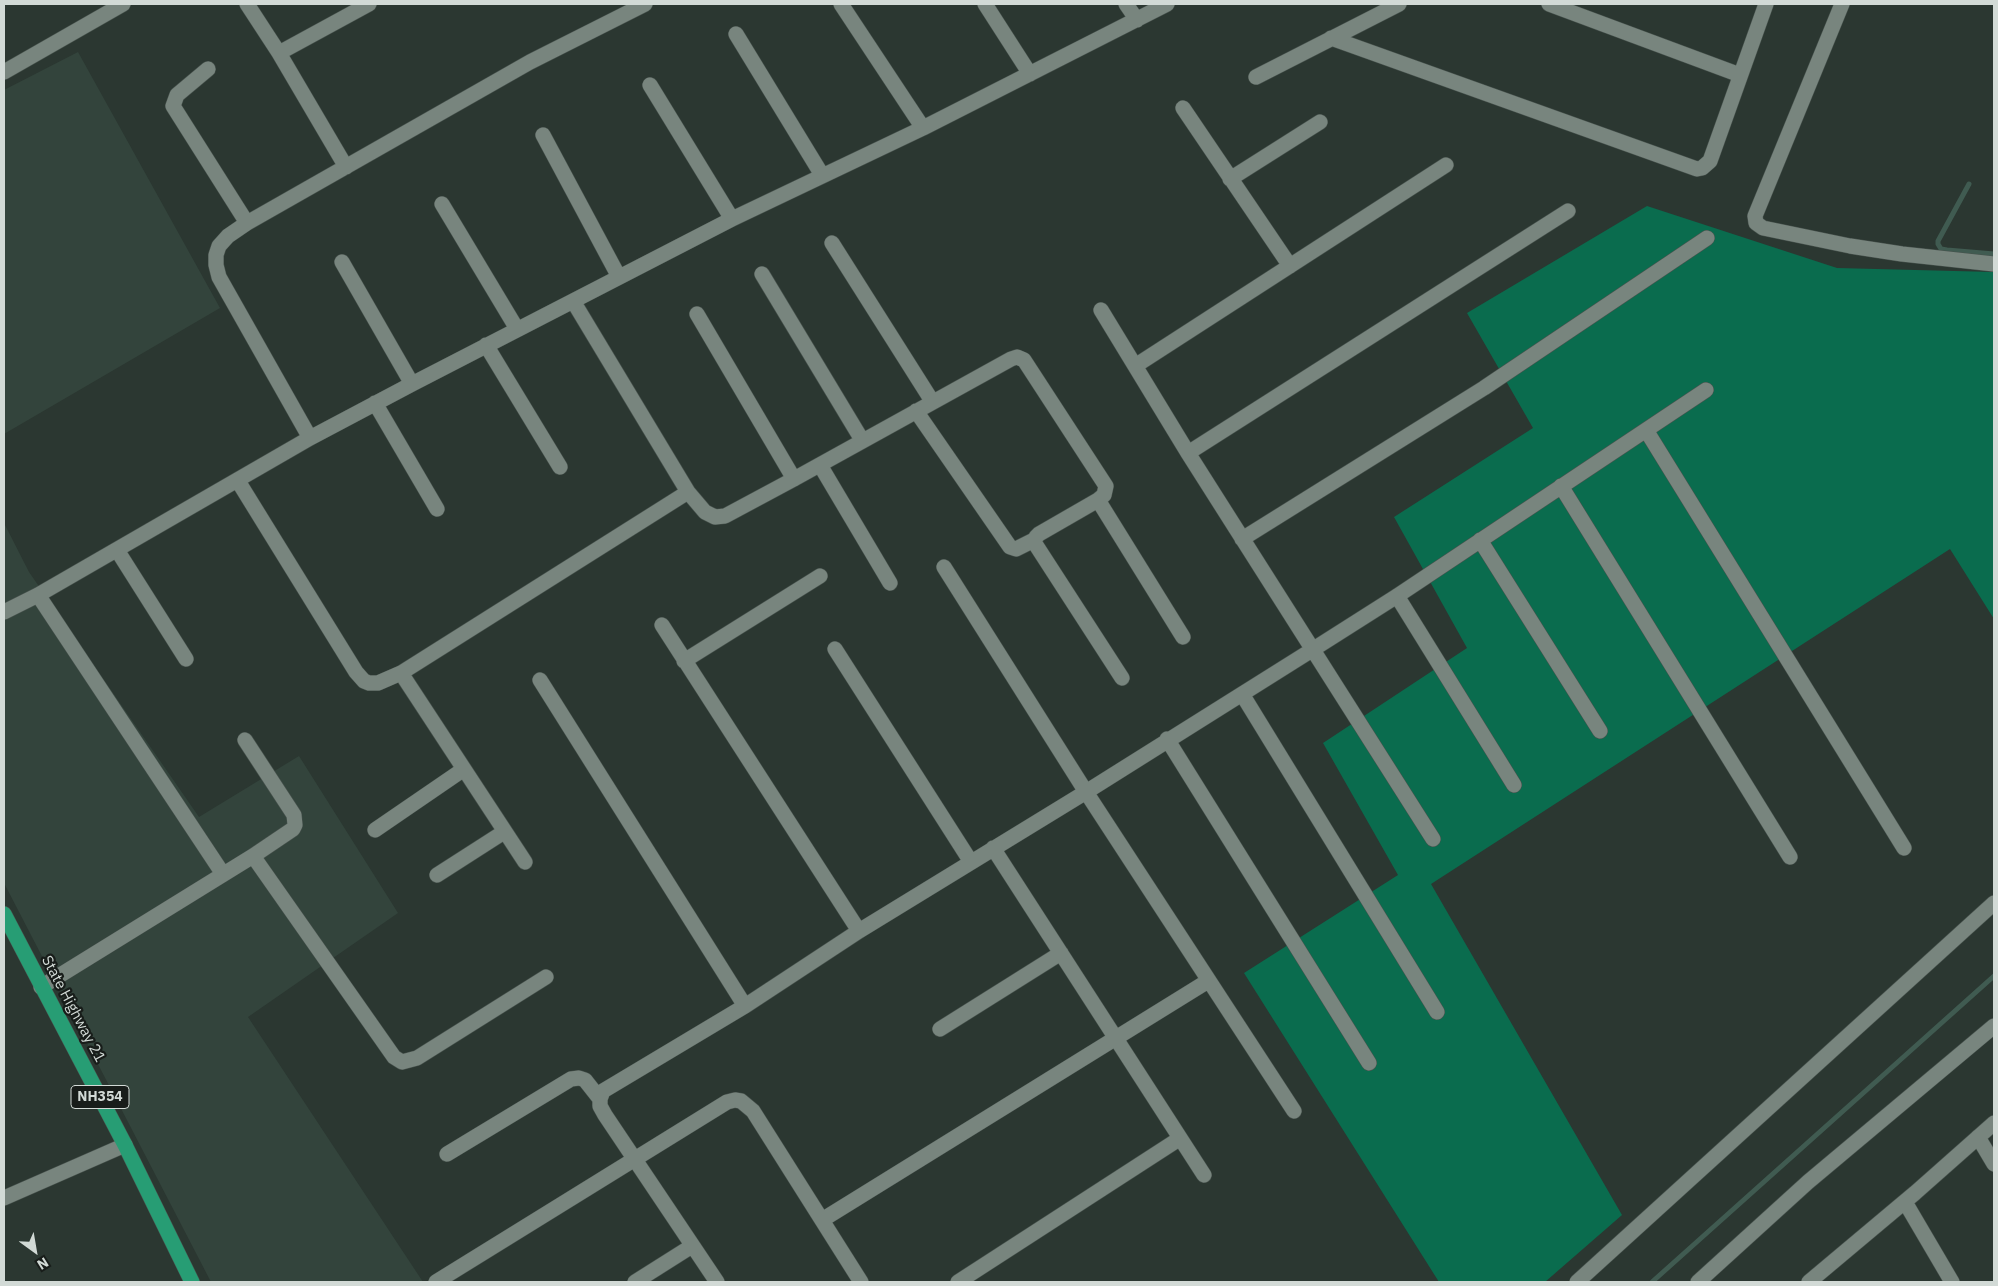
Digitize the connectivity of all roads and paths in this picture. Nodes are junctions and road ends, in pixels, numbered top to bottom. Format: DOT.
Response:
graph roads {
  1 [pos="123,4"];
  2 [pos="247,4"];
  3 [pos="369,4"];
  4 [pos="645,4"];
  5 [pos="841,4"];
  6 [pos="985,4"];
  7 [pos="1126,4"];
  8 [pos="1167,4"];
  9 [pos="1399,4"];
  10 [pos="1549,4"];
  11 [pos="1766,4"];
  12 [pos="1842,4"];
  13 [pos="1137,20"];
  14 [pos="736,34"];
  15 [pos="1330,38"];
  16 [pos="279,53"];
  17 [pos="208,69"];
  18 [pos="4,72"];
  19 [pos="1030,74"];
  20 [pos="1740,75"];
  21 [pos="1256,78"];
  22 [pos="650,85"];
  23 [pos="1184,108"];
  24 [pos="1320,122"];
  25 [pos="923,128"];
  26 [pos="543,134"];
  27 [pos="1446,165"];
  28 [pos="346,167"];
  29 [pos="822,175"];
  30 [pos="1230,179"];
  31 [pos="442,204"];
  32 [pos="1568,211"];
  33 [pos="732,219"];
  34 [pos="247,223"];
  35 [pos="1707,238"];
  36 [pos="832,244"];
  37 [pos="342,262"];
  38 [pos="1994,264"];
  39 [pos="1290,266"];
  40 [pos="762,274"];
  41 [pos="619,277"];
  42 [pos="573,301"];
  43 [pos="1101,310"];
  44 [pos="697,314"];
  45 [pos="517,329"];
  46 [pos="486,345"];
  47 [pos="1135,366"];
  48 [pos="412,384"];
  49 [pos="1706,390"];
  50 [pos="932,401"];
  51 [pos="375,403"];
  52 [pos="916,411"];
  53 [pos="1646,430"];
  54 [pos="310,438"];
  55 [pos="862,440"];
  56 [pos="1188,453"];
  57 [pos="820,465"];
  58 [pos="560,467"];
  59 [pos="794,479"];
  60 [pos="238,481"];
  61 [pos="1561,486"];
  62 [pos="688,492"];
  63 [pos="1098,500"];
  64 [pos="437,509"];
  65 [pos="1242,539"];
  66 [pos="1034,540"];
  67 [pos="1480,540"];
  68 [pos="117,550"];
  69 [pos="944,567"];
  70 [pos="820,576"];
  71 [pos="890,583"];
  72 [pos="38,595"];
  73 [pos="1397,596"];
  74 [pos="4,612"];
  75 [pos="662,626"];
  76 [pos="1183,637"];
  77 [pos="834,649"];
  78 [pos="1312,650"];
  79 [pos="186,659"];
  80 [pos="684,661"];
  81 [pos="401,673"];
  82 [pos="1122,678"];
  83 [pos="540,680"];
  84 [pos="1242,694"];
  85 [pos="1600,731"];
  86 [pos="1167,739"];
  87 [pos="245,740"];
  88 [pos="464,768"];
  89 [pos="1514,785"];
  90 [pos="1086,792"];
  91 [pos="375,830"];
  92 [pos="504,832"];
  93 [pos="1433,839"];
  94 [pos="993,848"];
  95 [pos="1904,848"];
  96 [pos="253,856"];
  97 [pos="1790,858"];
  98 [pos="525,862"];
  99 [pos="971,862"];
  100 [pos="223,874"];
  101 [pos="437,875"];
  102 [pos="1994,904"];
  103 [pos="4,914"];
  104 [pos="859,931"];
  105 [pos="1061,954"];
  106 [pos="546,977"];
  107 [pos="1208,981"];
  108 [pos="41,987"];
  109 [pos="744,1006"];
  110 [pos="1437,1012"];
  111 [pos="1994,1026"];
  112 [pos="940,1030"];
  113 [pos="1118,1039"];
  114 [pos="1369,1064"];
  115 [pos="600,1099"];
  116 [pos="1294,1111"];
  117 [pos="1994,1123"];
  118 [pos="1978,1137"];
  119 [pos="1179,1139"];
  120 [pos="125,1146"];
  121 [pos="447,1154"];
  122 [pos="634,1159"];
  123 [pos="1994,1164"];
  124 [pos="1204,1175"];
  125 [pos="4,1198"];
  126 [pos="1905,1202"];
  127 [pos="822,1220"];
  128 [pos="692,1246"];
  129 [pos="1813,1281"];
  130 [pos="192,1282"];
  131 [pos="436,1282"];
  132 [pos="635,1282"];
  133 [pos="716,1282"];
  134 [pos="861,1282"];
  135 [pos="958,1282"];
  136 [pos="1577,1282"];
  137 [pos="1698,1282"];
  138 [pos="1952,1282"];
  1 -- 18 [label="street"];
  2 -- 16 [label="street"];
  3 -- 16 [label="street"];
  4 -- 28 [label="street"];
  5 -- 25 [label="street"];
  6 -- 19 [label="street"];
  7 -- 13 [label="street"];
  8 -- 13 [label="street"];
  9 -- 15 [label="street"];
  10 -- 20 [label="street"];
  11 -- 20 [label="street"];
  12 -- 38 [label="street"];
  13 -- 19 [label="street"];
  14 -- 29 [label="street"];
  15 -- 20 [label="street"];
  15 -- 21 [label="street"];
  16 -- 28 [label="street"];
  17 -- 34 [label="street"];
  19 -- 25 [label="street"];
  22 -- 33 [label="street"];
  23 -- 30 [label="street"];
  24 -- 30 [label="street"];
  25 -- 29 [label="street"];
  26 -- 41 [label="street"];
  27 -- 39 [label="street"];
  28 -- 34 [label="street"];
  29 -- 33 [label="street"];
  30 -- 39 [label="street"];
  31 -- 45 [label="street"];
  32 -- 56 [label="street"];
  33 -- 41 [label="street"];
  34 -- 54 [label="street"];
  35 -- 65 [label="street"];
  36 -- 50 [label="street"];
  37 -- 48 [label="street"];
  39 -- 47 [label="street"];
  40 -- 55 [label="street"];
  41 -- 42 [label="street"];
  42 -- 45 [label="street"];
  42 -- 62 [label="street"];
  43 -- 47 [label="street"];
  44 -- 59 [label="street"];
  45 -- 46 [label="street"];
  46 -- 48 [label="street"];
  46 -- 58 [label="street"];
  47 -- 56 [label="street"];
  48 -- 51 [label="street"];
  49 -- 53 [label="street"];
  50 -- 52 [label="street"];
  50 -- 63 [label="street"];
  51 -- 54 [label="street"];
  51 -- 64 [label="street"];
  52 -- 55 [label="street"];
  52 -- 66 [label="street"];
  53 -- 61 [label="street"];
  53 -- 95 [label="street"];
  54 -- 60 [label="street"];
  55 -- 57 [label="street"];
  56 -- 65 [label="street"];
  57 -- 59 [label="street"];
  57 -- 71 [label="street"];
  59 -- 62 [label="street"];
  60 -- 68 [label="street"];
  60 -- 81 [label="street"];
  61 -- 67 [label="street"];
  61 -- 97 [label="street"];
  62 -- 81 [label="street"];
  63 -- 66 [label="street"];
  63 -- 76 [label="street"];
  65 -- 78 [label="street"];
  66 -- 82 [label="street"];
  67 -- 73 [label="street"];
  67 -- 85 [label="street"];
  68 -- 72 [label="street"];
  68 -- 79 [label="street"];
  69 -- 90 [label="street"];
  70 -- 80 [label="street"];
  72 -- 74 [label="street"];
  72 -- 100 [label="street"];
  73 -- 78 [label="street"];
  73 -- 89 [label="street"];
  75 -- 80 [label="street"];
  77 -- 99 [label="street"];
  78 -- 84 [label="street"];
  78 -- 93 [label="street"];
  80 -- 104 [label="street"];
  81 -- 88 [label="street"];
  83 -- 109 [label="street"];
  84 -- 86 [label="street"];
  84 -- 110 [label="street"];
  86 -- 90 [label="street"];
  86 -- 114 [label="street"];
  87 -- 96 [label="street"];
  88 -- 91 [label="street"];
  88 -- 92 [label="street"];
  90 -- 94 [label="street"];
  90 -- 107 [label="street"];
  92 -- 98 [label="street"];
  92 -- 101 [label="street"];
  94 -- 99 [label="street"];
  94 -- 105 [label="street"];
  96 -- 100 [label="street"];
  96 -- 106 [label="street"];
  99 -- 104 [label="street"];
  100 -- 108 [label="street"];
  102 -- 136 [label="street"];
  103 -- 108 [label="highway, State Highway 21 / NH354"];
  104 -- 109 [label="street"];
  105 -- 112 [label="street"];
  105 -- 113 [label="street"];
  107 -- 113 [label="street"];
  107 -- 116 [label="street"];
  108 -- 120 [label="highway, State Highway 21 / NH354"];
  109 -- 115 [label="street"];
  111 -- 137 [label="street"];
  113 -- 119 [label="street"];
  113 -- 127 [label="street"];
  115 -- 121 [label="street"];
  115 -- 122 [label="street"];
  117 -- 118 [label="street"];
  118 -- 123 [label="street"];
  118 -- 126 [label="street"];
  119 -- 124 [label="street"];
  119 -- 135 [label="street"];
  120 -- 125 [label="street"];
  120 -- 130 [label="highway, State Highway 21 / NH354"];
  122 -- 127 [label="street"];
  122 -- 128 [label="street"];
  122 -- 131 [label="street"];
  126 -- 129 [label="street"];
  126 -- 138 [label="street"];
  127 -- 134 [label="street"];
  128 -- 132 [label="street"];
  128 -- 133 [label="street"];
}
